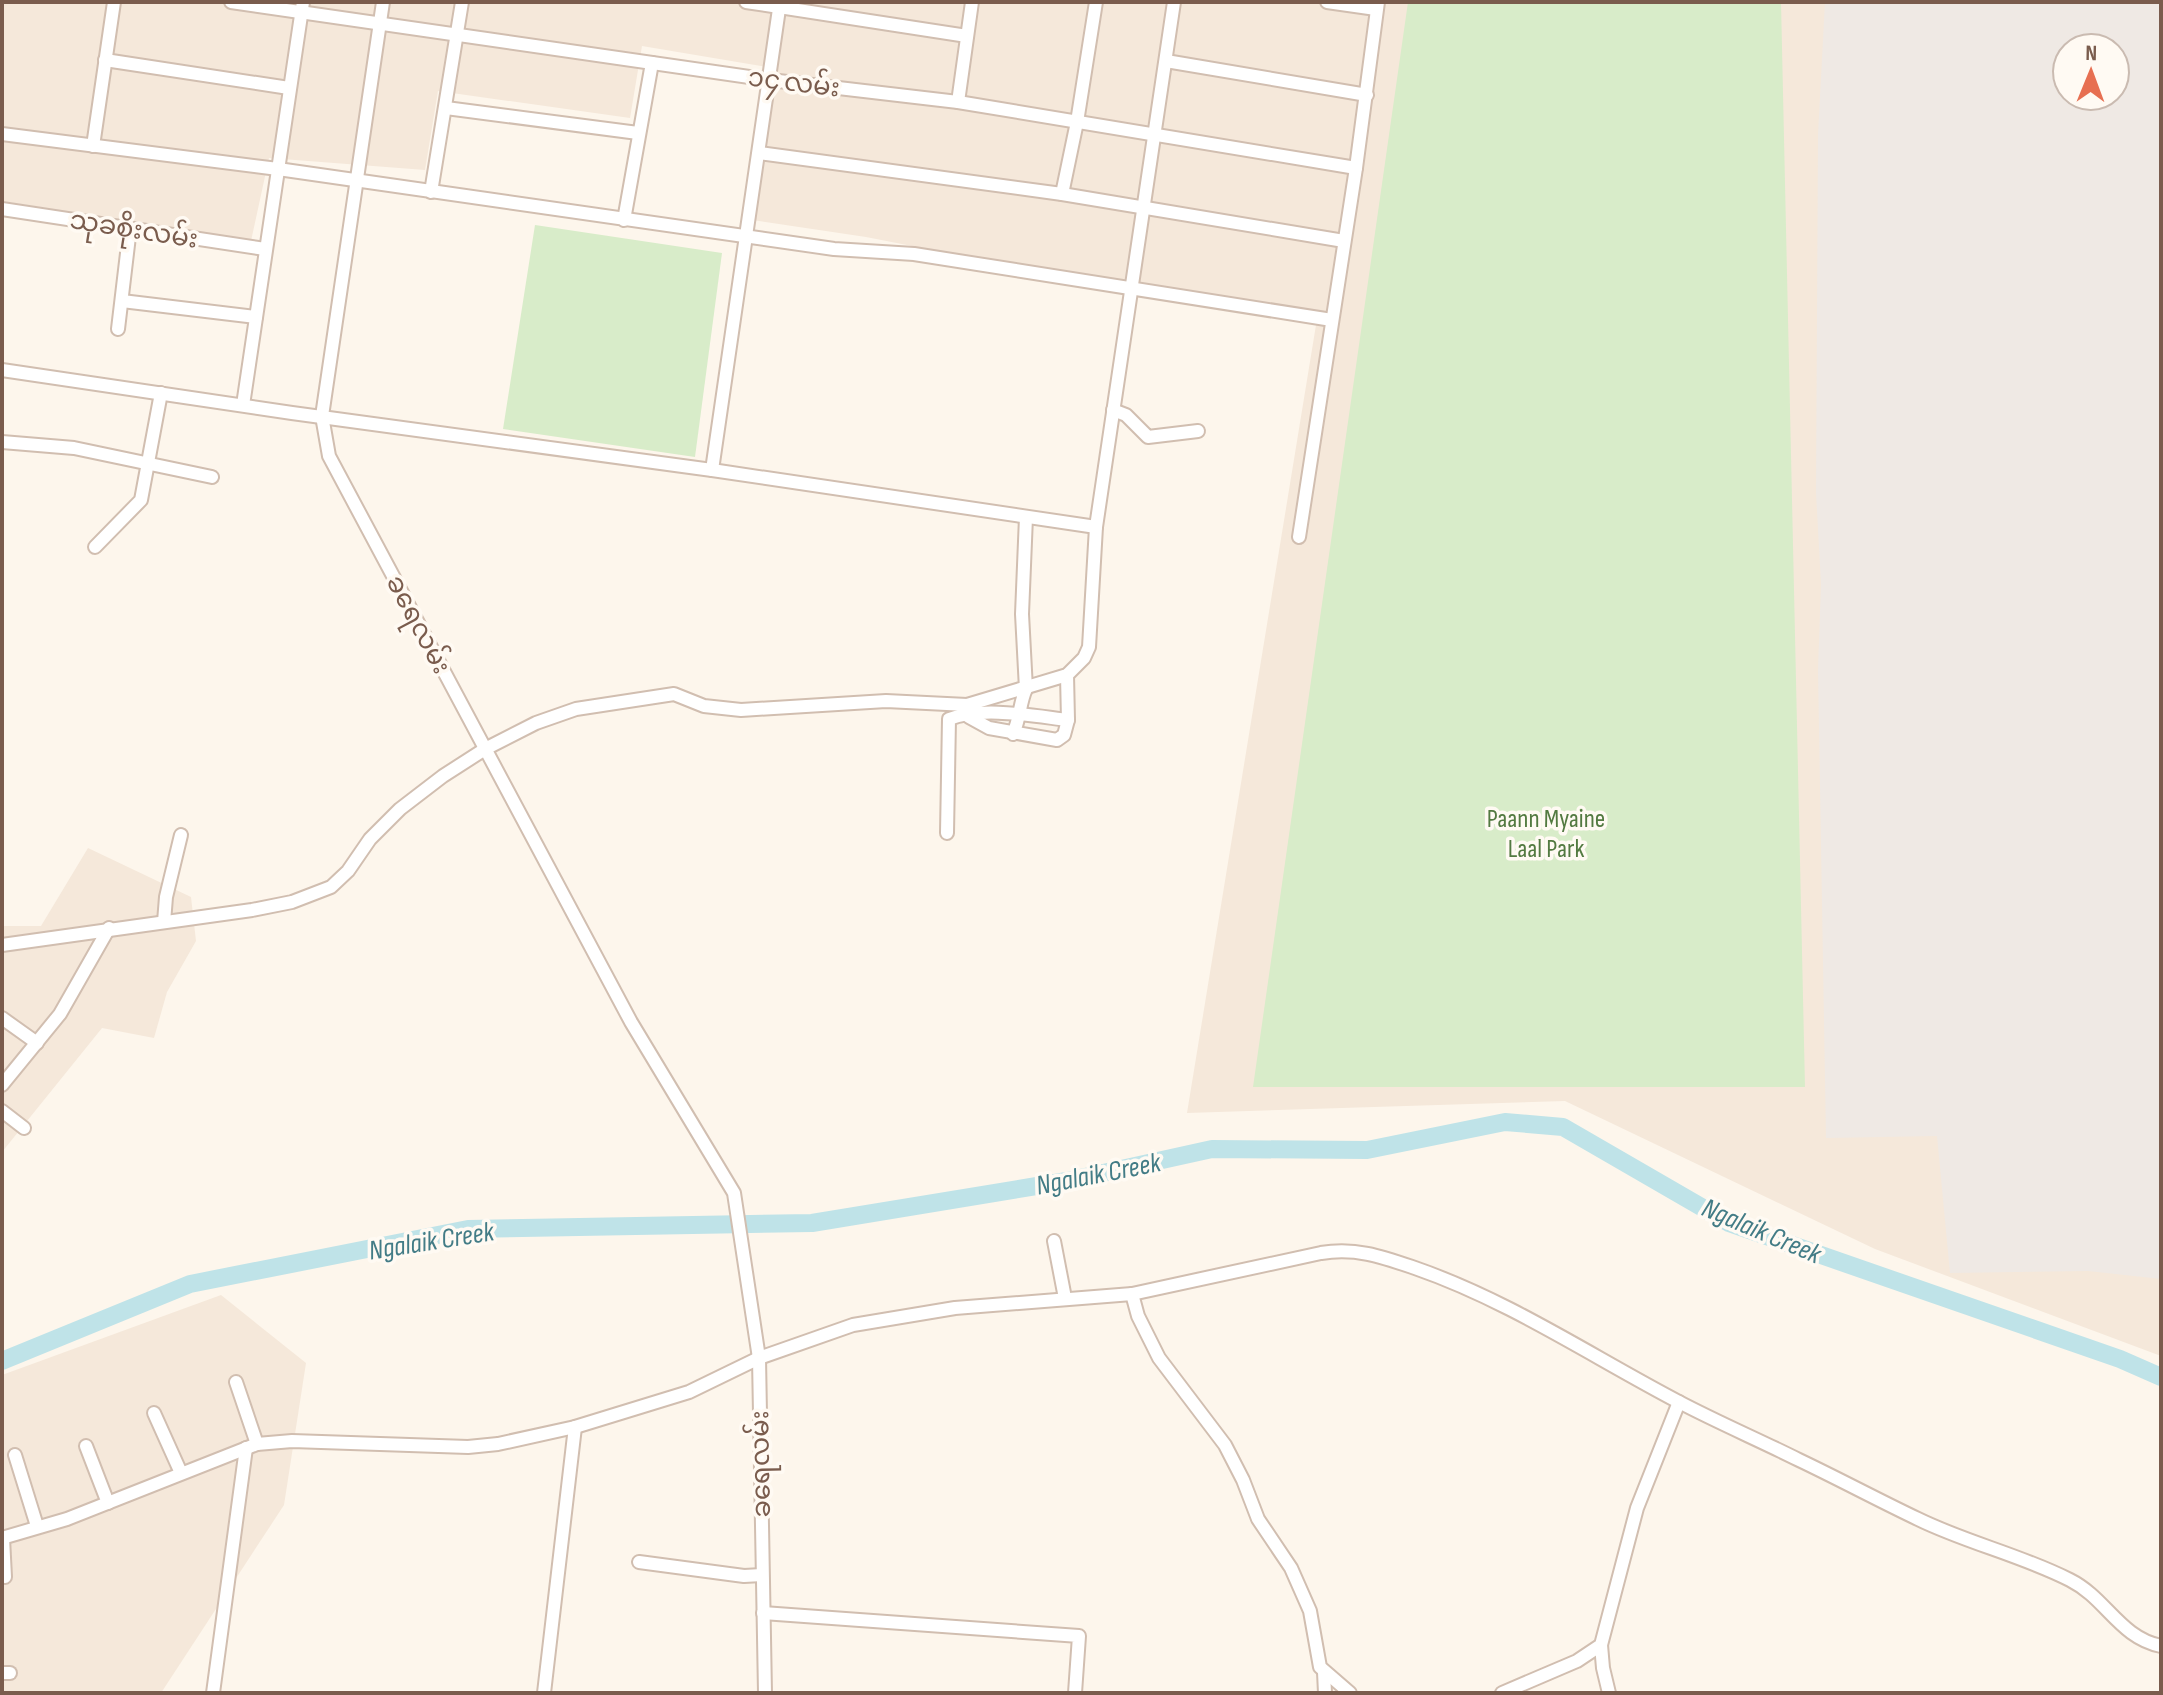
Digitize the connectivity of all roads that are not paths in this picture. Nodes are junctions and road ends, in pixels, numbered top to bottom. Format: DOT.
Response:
graph roads {
  1 [pos="114,2"];
  2 [pos="231,2"];
  3 [pos="383,2"];
  4 [pos="462,2"];
  5 [pos="746,2"];
  6 [pos="972,2"];
  7 [pos="1096,2"];
  8 [pos="1174,2"];
  9 [pos="1327,2"];
  10 [pos="780,4"];
  11 [pos="1377,6"];
  12 [pos="302,7"];
  13 [pos="380,24"];
  14 [pos="457,35"];
  15 [pos="967,36"];
  16 [pos="105,60"];
  17 [pos="1166,61"];
  18 [pos="652,63"];
  19 [pos="770,80"];
  20 [pos="289,88"];
  21 [pos="1367,95"];
  22 [pos="958,102"];
  23 [pos="446,108"];
  24 [pos="1077,122"];
  25 [pos="638,133"];
  26 [pos="2,134"];
  27 [pos="1153,136"];
  28 [pos="93,146"];
  29 [pos="759,153"];
  30 [pos="1356,168"];
  31 [pos="278,169"];
  32 [pos="357,180"];
  33 [pos="431,192"];
  34 [pos="1062,194"];
  35 [pos="2,209"];
  36 [pos="1142,209"];
  37 [pos="624,220"];
  38 [pos="130,228"];
  39 [pos="747,236"];
  40 [pos="1344,241"];
  41 [pos="265,249"];
  42 [pos="1130,288"];
  43 [pos="122,301"];
  44 [pos="256,317"];
  45 [pos="1332,320"];
  46 [pos="118,329"];
  47 [pos="2,370"];
  48 [pos="161,393"];
  49 [pos="243,405"];
  50 [pos="1113,410"];
  51 [pos="322,416"];
  52 [pos="1198,431"];
  53 [pos="2,442"];
  54 [pos="148,465"];
  55 [pos="712,470"];
  56 [pos="212,477"];
  57 [pos="1026,517"];
  58 [pos="1096,527"];
  59 [pos="1299,537"];
  60 [pos="95,547"];
  61 [pos="1067,675"];
  62 [pos="1026,689"];
  63 [pos="966,709"];
  64 [pos="1021,715"];
  65 [pos="1068,720"];
  66 [pos="1013,734"];
  67 [pos="485,749"];
  68 [pos="947,833"];
  69 [pos="181,835"];
  70 [pos="164,922"];
  71 [pos="109,928"];
  72 [pos="2,945"];
  73 [pos="2,1018"];
  74 [pos="37,1043"];
  75 [pos="2,1085"];
  76 [pos="2,1111"];
  77 [pos="24,1128"];
  78 [pos="1054,1241"];
  79 [pos="1132,1294"];
  80 [pos="1065,1298"];
  81 [pos="759,1358"];
  82 [pos="236,1382"];
  83 [pos="1679,1402"];
  84 [pos="154,1413"];
  85 [pos="575,1427"];
  86 [pos="86,1446"];
  87 [pos="252,1446"];
  88 [pos="15,1455"];
  89 [pos="181,1473"];
  90 [pos="108,1503"];
  91 [pos="37,1526"];
  92 [pos="3,1538"];
  93 [pos="639,1562"];
  94 [pos="762,1575"];
  95 [pos="5,1577"];
  96 [pos="763,1613"];
  97 [pos="1601,1645"];
  98 [pos="2161,1646"];
  99 [pos="1324,1672"];
  100 [pos="213,1693"];
  101 [pos="544,1693"];
  102 [pos="765,1693"];
  103 [pos="1075,1693"];
  104 [pos="1325,1693"];
  105 [pos="1350,1693"];
  106 [pos="1502,1693"];
  107 [pos="1609,1693"];
  1 -- 16 [label="street"];
  2 -- 12 [label="street, ၁၄ လမ်း"];
  3 -- 13 [label="street, ခရေလမ်း"];
  4 -- 14 [label="street"];
  5 -- 10 [label="street"];
  6 -- 15 [label="street"];
  7 -- 24 [label="street"];
  8 -- 17 [label="street"];
  9 -- 11 [label="street"];
  10 -- 15 [label="street"];
  10 -- 19 [label="street"];
  11 -- 21 [label="street"];
  12 -- 13 [label="street, ၁၄ လမ်း"];
  12 -- 20 [label="street"];
  13 -- 14 [label="street, ၁၄ လမ်း"];
  13 -- 32 [label="street, ခရေလမ်း"];
  14 -- 18 [label="street, ၁၄ လမ်း"];
  14 -- 23 [label="street"];
  15 -- 22 [label="street"];
  16 -- 20 [label="street"];
  16 -- 28 [label="street"];
  17 -- 21 [label="street"];
  17 -- 27 [label="street"];
  18 -- 19 [label="street, ၁၄ လမ်း"];
  18 -- 25 [label="street"];
  19 -- 22 [label="street, ၁၄ လမ်း"];
  19 -- 29 [label="street"];
  20 -- 31 [label="street"];
  21 -- 30 [label="street"];
  22 -- 24 [label="street, ၁၄ လမ်း"];
  23 -- 25 [label="street"];
  23 -- 33 [label="street"];
  24 -- 27 [label="street, ၁၄ လမ်း"];
  24 -- 34 [label="street"];
  25 -- 37 [label="street"];
  26 -- 28 [label="street"];
  27 -- 30 [label="street, ၁၄ လမ်း"];
  27 -- 36 [label="street"];
  28 -- 31 [label="street"];
  29 -- 34 [label="street"];
  29 -- 39 [label="street"];
  30 -- 40 [label="street"];
  31 -- 32 [label="street"];
  31 -- 41 [label="street"];
  32 -- 33 [label="street"];
  32 -- 51 [label="street, ခရေလမ်း"];
  33 -- 37 [label="street"];
  34 -- 36 [label="street"];
  35 -- 38 [label="street, သုခစိုးလမ်း"];
  36 -- 40 [label="street"];
  36 -- 42 [label="street"];
  37 -- 39 [label="street"];
  38 -- 41 [label="street, သုခစိုးလမ်း"];
  38 -- 43 [label="street"];
  39 -- 42 [label="street"];
  39 -- 55 [label="street"];
  40 -- 45 [label="street"];
  41 -- 44 [label="street"];
  42 -- 45 [label="street"];
  42 -- 50 [label="street"];
  43 -- 44 [label="street"];
  43 -- 46 [label="street"];
  44 -- 49 [label="street"];
  45 -- 59 [label="street"];
  47 -- 48 [label="street"];
  48 -- 49 [label="street"];
  48 -- 54 [label="street"];
  49 -- 51 [label="street"];
  50 -- 52 [label="street"];
  50 -- 58 [label="street"];
  51 -- 55 [label="street"];
  51 -- 67 [label="street, ခရေလမ်း"];
  53 -- 54 [label="street"];
  54 -- 56 [label="street"];
  54 -- 60 [label="street"];
  55 -- 57 [label="street"];
  57 -- 58 [label="street"];
  57 -- 62 [label="street"];
  58 -- 61 [label="street"];
  61 -- 62 [label="street"];
  61 -- 65 [label="street"];
  62 -- 63 [label="street"];
  62 -- 64 [label="street"];
  63 -- 64 [label="street"];
  63 -- 66 [label="street"];
  63 -- 67 [label="street"];
  63 -- 68 [label="street"];
  64 -- 65 [label="street"];
  64 -- 66 [label="street"];
  65 -- 66 [label="street"];
  67 -- 70 [label="street"];
  67 -- 81 [label="street, ခရေလမ်း"];
  69 -- 70 [label="street"];
  70 -- 71 [label="street"];
  71 -- 72 [label="street"];
  71 -- 74 [label="street"];
  73 -- 74 [label="street"];
  74 -- 75 [label="street"];
  76 -- 77 [label="street"];
  78 -- 80 [label="street"];
  79 -- 80 [label="street"];
  79 -- 83 [label="street"];
  79 -- 99 [label="street"];
  80 -- 81 [label="street"];
  81 -- 85 [label="street"];
  81 -- 94 [label="street, ခရေလမ်း"];
  82 -- 87 [label="street"];
  83 -- 97 [label="street"];
  83 -- 98 [label="street"];
  84 -- 89 [label="street"];
  85 -- 87 [label="street"];
  85 -- 101 [label="street"];
  86 -- 90 [label="street"];
  87 -- 89 [label="street"];
  87 -- 100 [label="street"];
  88 -- 91 [label="street"];
  89 -- 90 [label="street"];
  90 -- 91 [label="street"];
  91 -- 92 [label="street"];
  92 -- 95 [label="street"];
  93 -- 94 [label="street"];
  94 -- 96 [label="street, ခရေလမ်း"];
  96 -- 102 [label="street, ခရေလမ်း"];
  96 -- 103 [label="street"];
  97 -- 106 [label="street"];
  97 -- 107 [label="street"];
  99 -- 104 [label="street"];
  99 -- 105 [label="street"];
}
